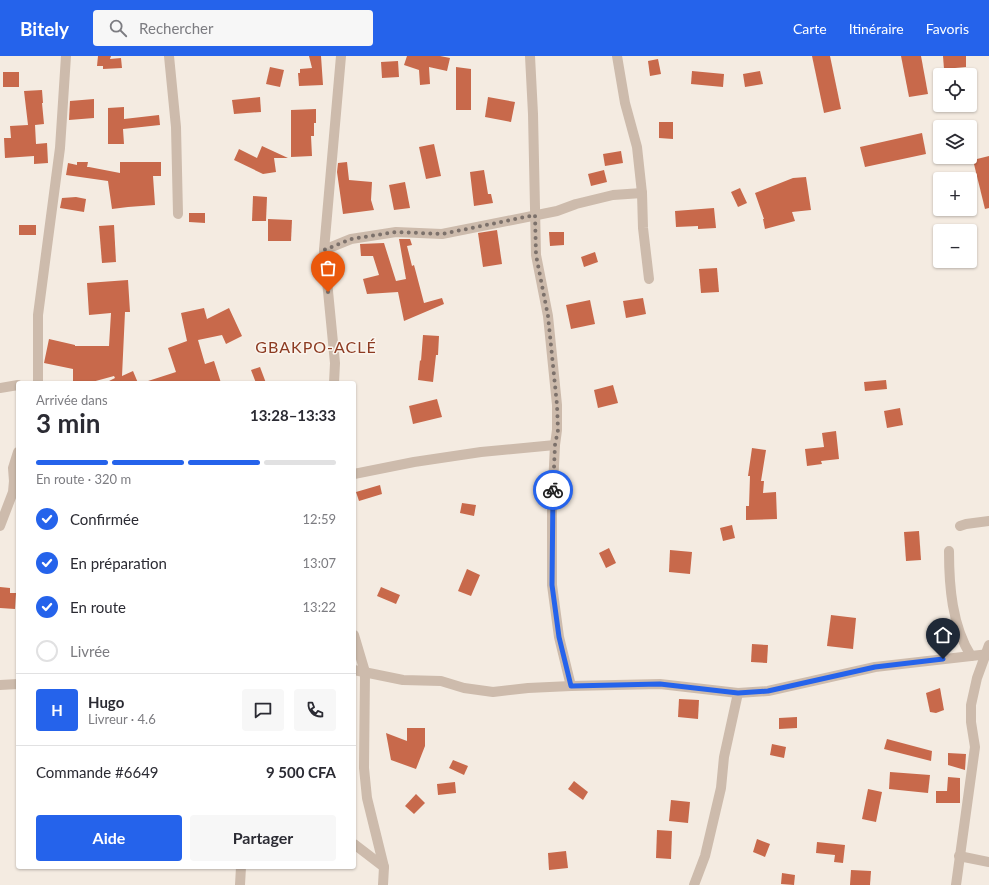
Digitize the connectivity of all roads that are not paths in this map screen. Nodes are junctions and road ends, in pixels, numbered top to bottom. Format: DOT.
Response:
graph roads {
  1 [pos="66,56"];
  2 [pos="169,56"];
  3 [pos="342,56"];
  4 [pos="530,56"];
  5 [pos="617,56"];
  6 [pos="642,193"];
  7 [pos="178,214"];
  8 [pos="535,215"];
  9 [pos="324,250"];
  10 [pos="649,279"];
  11 [pos="36,381"];
  12 [pos="334,381"];
  13 [pos="16,385"];
  14 [pos="0,388"];
  15 [pos="555,445"];
  16 [pos="16,458"];
  17 [pos="356,474"];
  18 [pos="16,482"];
  19 [pos="989,521"];
  20 [pos="0,526"];
  21 [pos="960,526"];
  22 [pos="949,551"];
  23 [pos="356,642"];
  24 [pos="988,651"];
  25 [pos="971,656"];
  26 [pos="356,670"];
  27 [pos="365,672"];
  28 [pos="16,684"];
  29 [pos="0,685"];
  30 [pos="571,686"];
  31 [pos="738,693"];
  32 [pos="356,846"];
  33 [pos="959,856"];
  34 [pos="989,862"];
  35 [pos="384,868"];
  36 [pos="241,869"];
  37 [pos="240,885"];
  38 [pos="384,885"];
  39 [pos="694,885"];
  40 [pos="956,885"];
  1 -- 11 [label="street"];
  2 -- 7 [label="street"];
  3 -- 9 [label="street"];
  4 -- 8 [label="street"];
  5 -- 6 [label="street"];
  6 -- 8 [label="street"];
  6 -- 10 [label="street"];
  8 -- 9 [label="street"];
  8 -- 15 [label="street"];
  9 -- 12 [label="street"];
  13 -- 14 [label="street"];
  15 -- 17 [label="street"];
  15 -- 30 [label="street"];
  16 -- 18 [label="street"];
  18 -- 20 [label="street"];
  19 -- 21 [label="street"];
  22 -- 25 [label="street"];
  23 -- 27 [label="street"];
  24 -- 25 [label="street"];
  24 -- 33 [label="street"];
  25 -- 31 [label="street"];
  26 -- 27 [label="street"];
  27 -- 30 [label="street"];
  27 -- 35 [label="street"];
  28 -- 29 [label="street"];
  30 -- 31 [label="street"];
  31 -- 39 [label="street"];
  32 -- 35 [label="street"];
  33 -- 34 [label="street"];
  33 -- 40 [label="street"];
  35 -- 38 [label="street"];
  36 -- 37 [label="street"];
}
